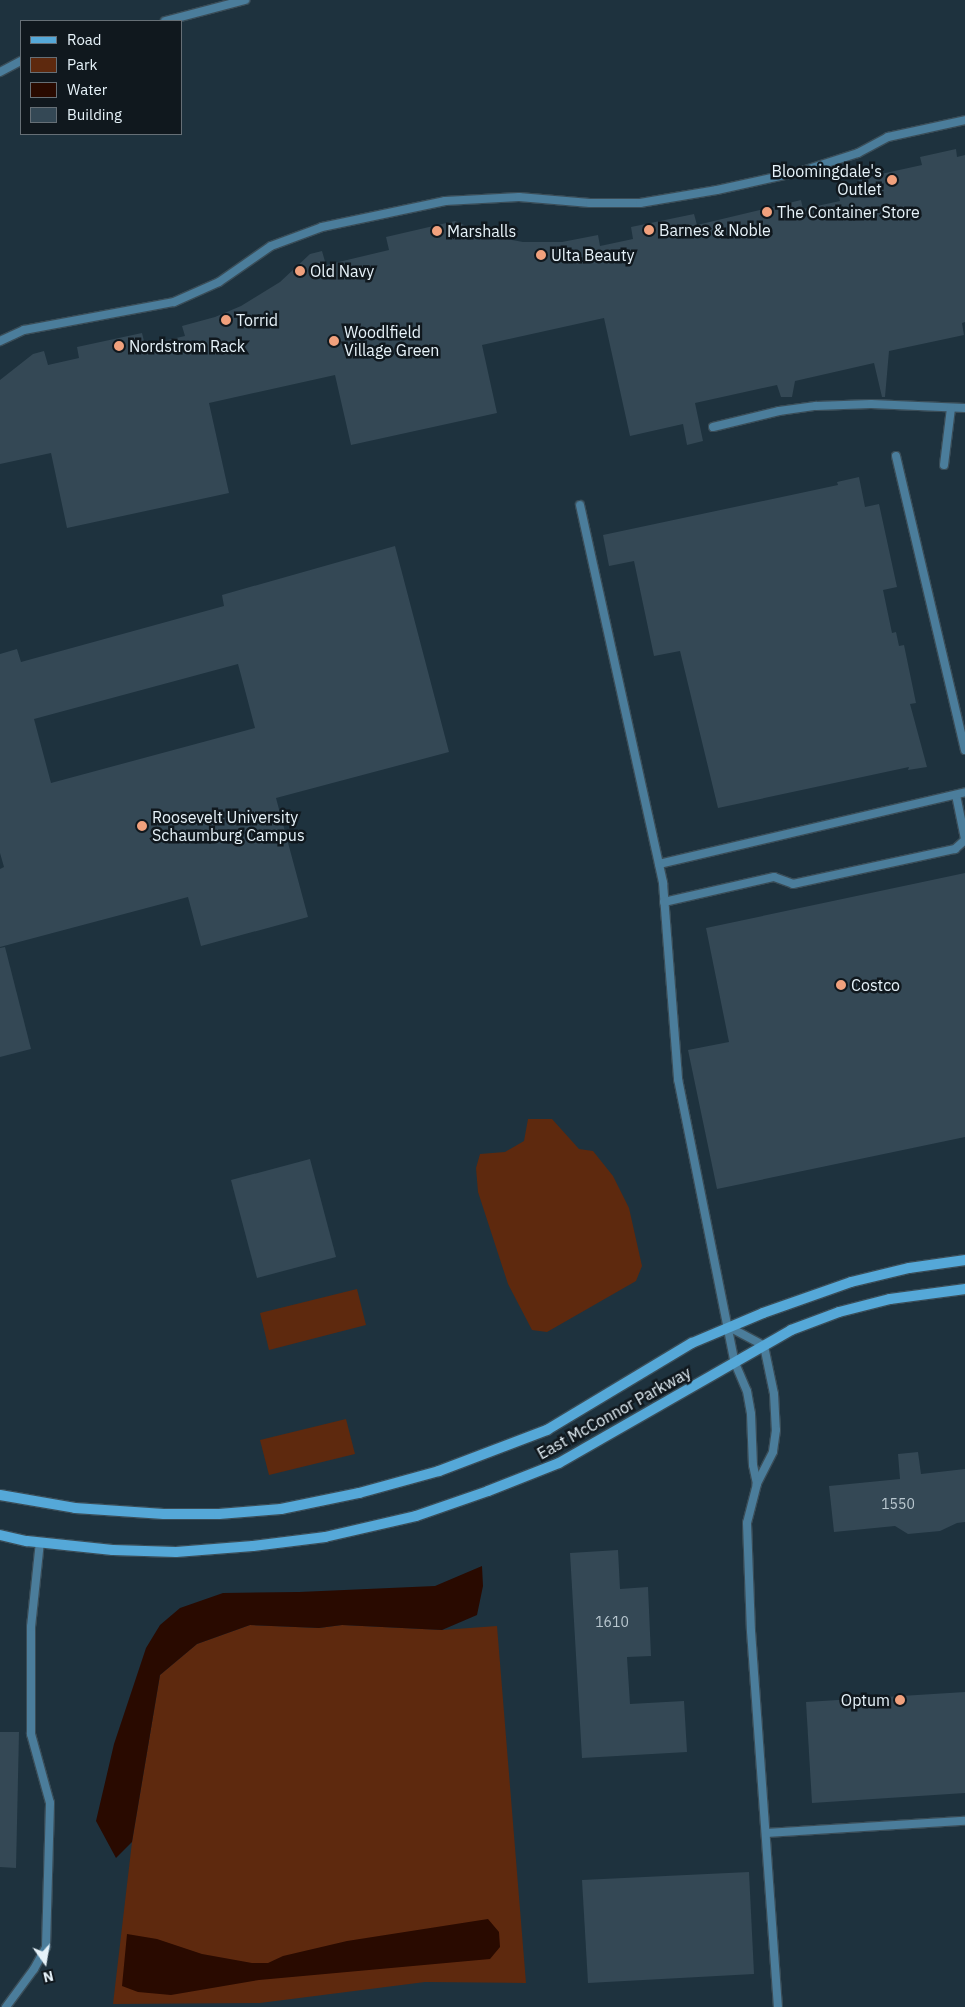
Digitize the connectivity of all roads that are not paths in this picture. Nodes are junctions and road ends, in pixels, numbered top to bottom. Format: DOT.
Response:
graph roads {
  1 [pos="245,0"];
  2 [pos="169,20"];
  3 [pos="20,62"];
  4 [pos="0,72"];
  5 [pos="965,120"];
  6 [pos="0,340"];
  7 [pos="951,408"];
  8 [pos="965,408"];
  9 [pos="713,427"];
  10 [pos="896,456"];
  11 [pos="944,466"];
  12 [pos="580,504"];
  13 [pos="965,750"];
  14 [pos="965,792"];
  15 [pos="956,795"];
  16 [pos="965,839"];
  17 [pos="659,864"];
  18 [pos="664,902"];
  19 [pos="965,1260"];
  20 [pos="965,1290"];
  21 [pos="729,1327"];
  22 [pos="764,1346"];
  23 [pos="735,1363"];
  24 [pos="757,1484"];
  25 [pos="0,1494"];
  26 [pos="0,1535"];
  27 [pos="40,1542"];
  28 [pos="965,1821"];
  29 [pos="766,1833"];
  30 [pos="6,2007"];
  31 [pos="778,2007"];
  1 -- 2 [label="lane"];
  3 -- 4 [label="lane"];
  5 -- 6 [label="lane"];
  7 -- 8 [label="lane"];
  7 -- 9 [label="lane"];
  7 -- 11 [label="lane"];
  10 -- 13 [label="lane"];
  12 -- 17 [label="lane"];
  14 -- 15 [label="lane"];
  15 -- 16 [label="lane"];
  15 -- 17 [label="lane"];
  16 -- 18 [label="lane"];
  17 -- 18 [label="lane"];
  18 -- 21 [label="lane"];
  19 -- 21 [label="street, East McConnor Parkway"];
  20 -- 22 [label="street, East McConnor Parkway"];
  21 -- 22 [label="lane"];
  21 -- 23 [label="lane"];
  21 -- 25 [label="street, East McConnor Parkway"];
  22 -- 23 [label="street, East McConnor Parkway"];
  22 -- 24 [label="lane"];
  23 -- 24 [label="lane"];
  23 -- 27 [label="street, East McConnor Parkway"];
  24 -- 29 [label="lane"];
  26 -- 27 [label="street, East McConnor Parkway"];
  27 -- 30 [label="lane"];
  28 -- 29 [label="lane"];
  29 -- 31 [label="lane"];
}
